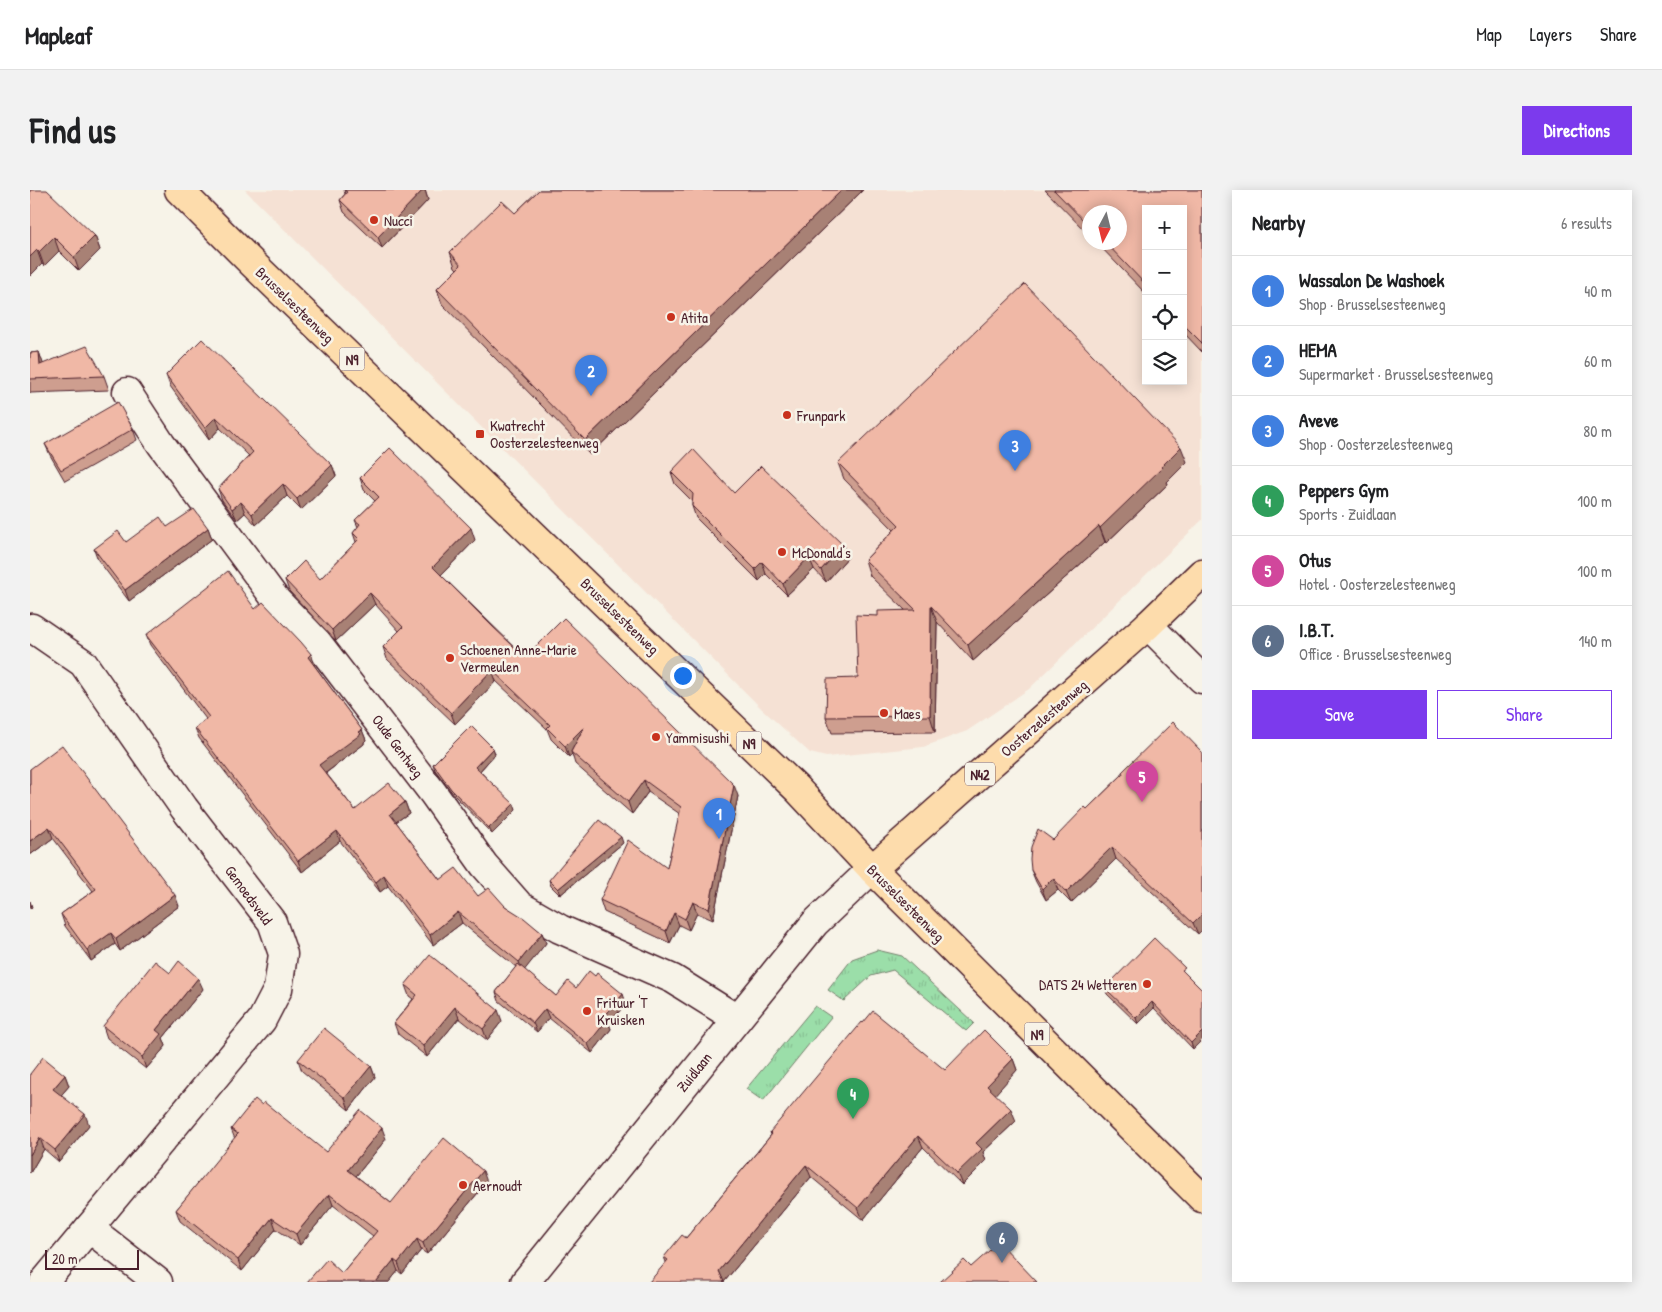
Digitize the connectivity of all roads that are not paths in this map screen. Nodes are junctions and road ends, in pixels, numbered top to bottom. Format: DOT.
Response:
graph roads {
  1 [pos="179,190"];
  2 [pos="127,392"];
  3 [pos="1202,573"];
  4 [pos="1148,626"];
  5 [pos="30,629"];
  6 [pos="1202,679"];
  7 [pos="872,869"];
  8 [pos="737,1019"];
  9 [pos="1202,1198"];
  10 [pos="89,1228"];
  11 [pos="44,1282"];
  12 [pos="158,1282"];
  13 [pos="524,1282"];
  1 -- 7 [label="main road, Brusselsesteenweg / N9"];
  2 -- 8 [label="street, Oude Gentweg"];
  3 -- 4 [label="main road, Oosterzelesteenweg / N42"];
  4 -- 6 [label="street"];
  4 -- 7 [label="main road, Oosterzelesteenweg / N42"];
  5 -- 10 [label="street, Gemoedsveld"];
  7 -- 8 [label="street, Zuidlaan"];
  7 -- 9 [label="main road, Brusselsesteenweg / N9"];
  8 -- 13 [label="street, Zuidlaan"];
  10 -- 11 [label="street, Gemoedsveld"];
  10 -- 12 [label="street"];
}
